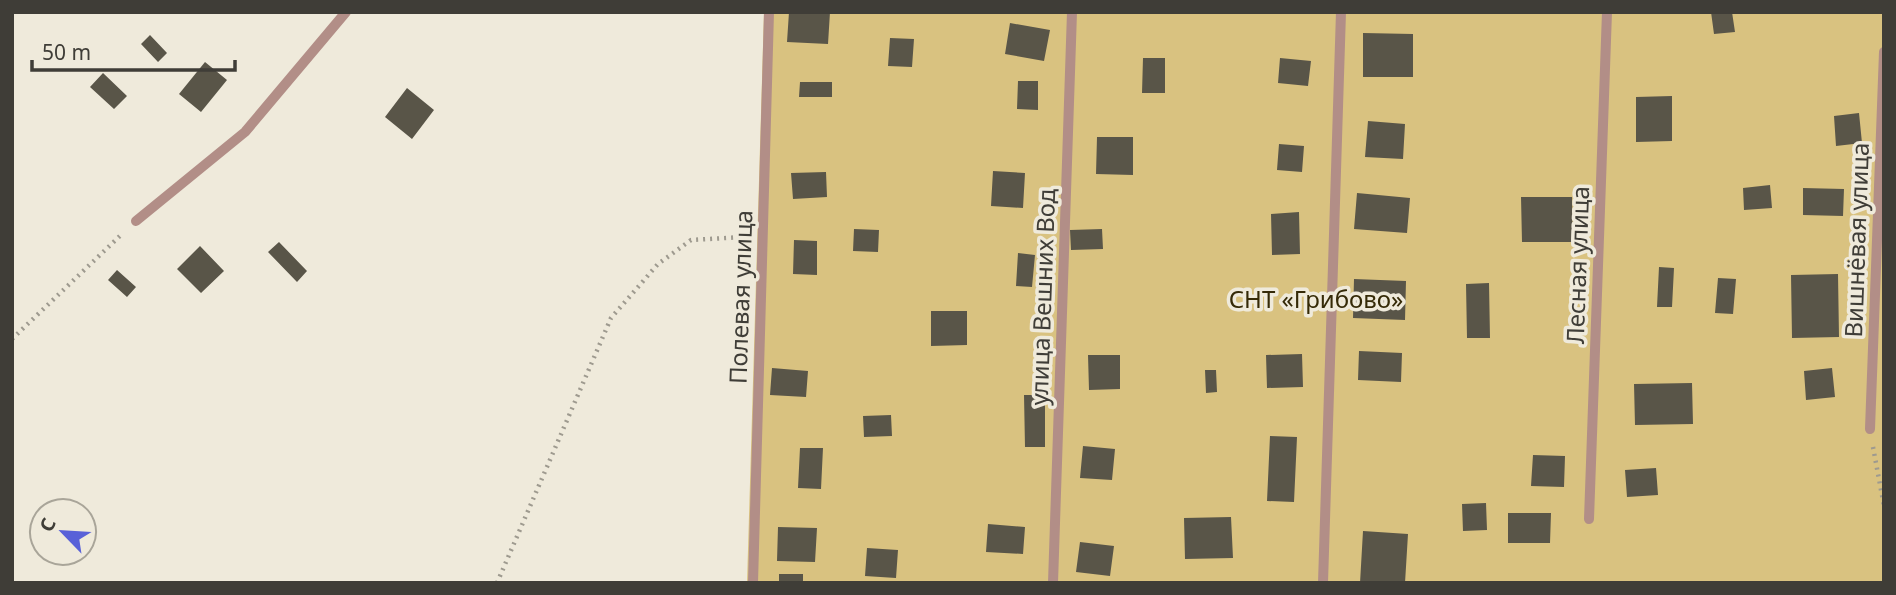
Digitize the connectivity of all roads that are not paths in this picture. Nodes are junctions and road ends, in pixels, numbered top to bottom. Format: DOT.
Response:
graph roads {
  1 [pos="346,12"];
  2 [pos="769,12"];
  3 [pos="1072,12"];
  4 [pos="1341,12"];
  5 [pos="1607,12"];
  6 [pos="1884,52"];
  7 [pos="136,220"];
  8 [pos="1870,429"];
  9 [pos="1589,519"];
  10 [pos="753,583"];
  11 [pos="1054,583"];
  12 [pos="1323,583"];
  1 -- 7 [label="lane"];
  2 -- 10 [label="lane, Полевая улица"];
  3 -- 11 [label="lane, улица Вешних Вод"];
  4 -- 12 [label="lane"];
  5 -- 9 [label="lane, Лесная улица"];
  6 -- 8 [label="lane, Вишнёвая улица"];
}
